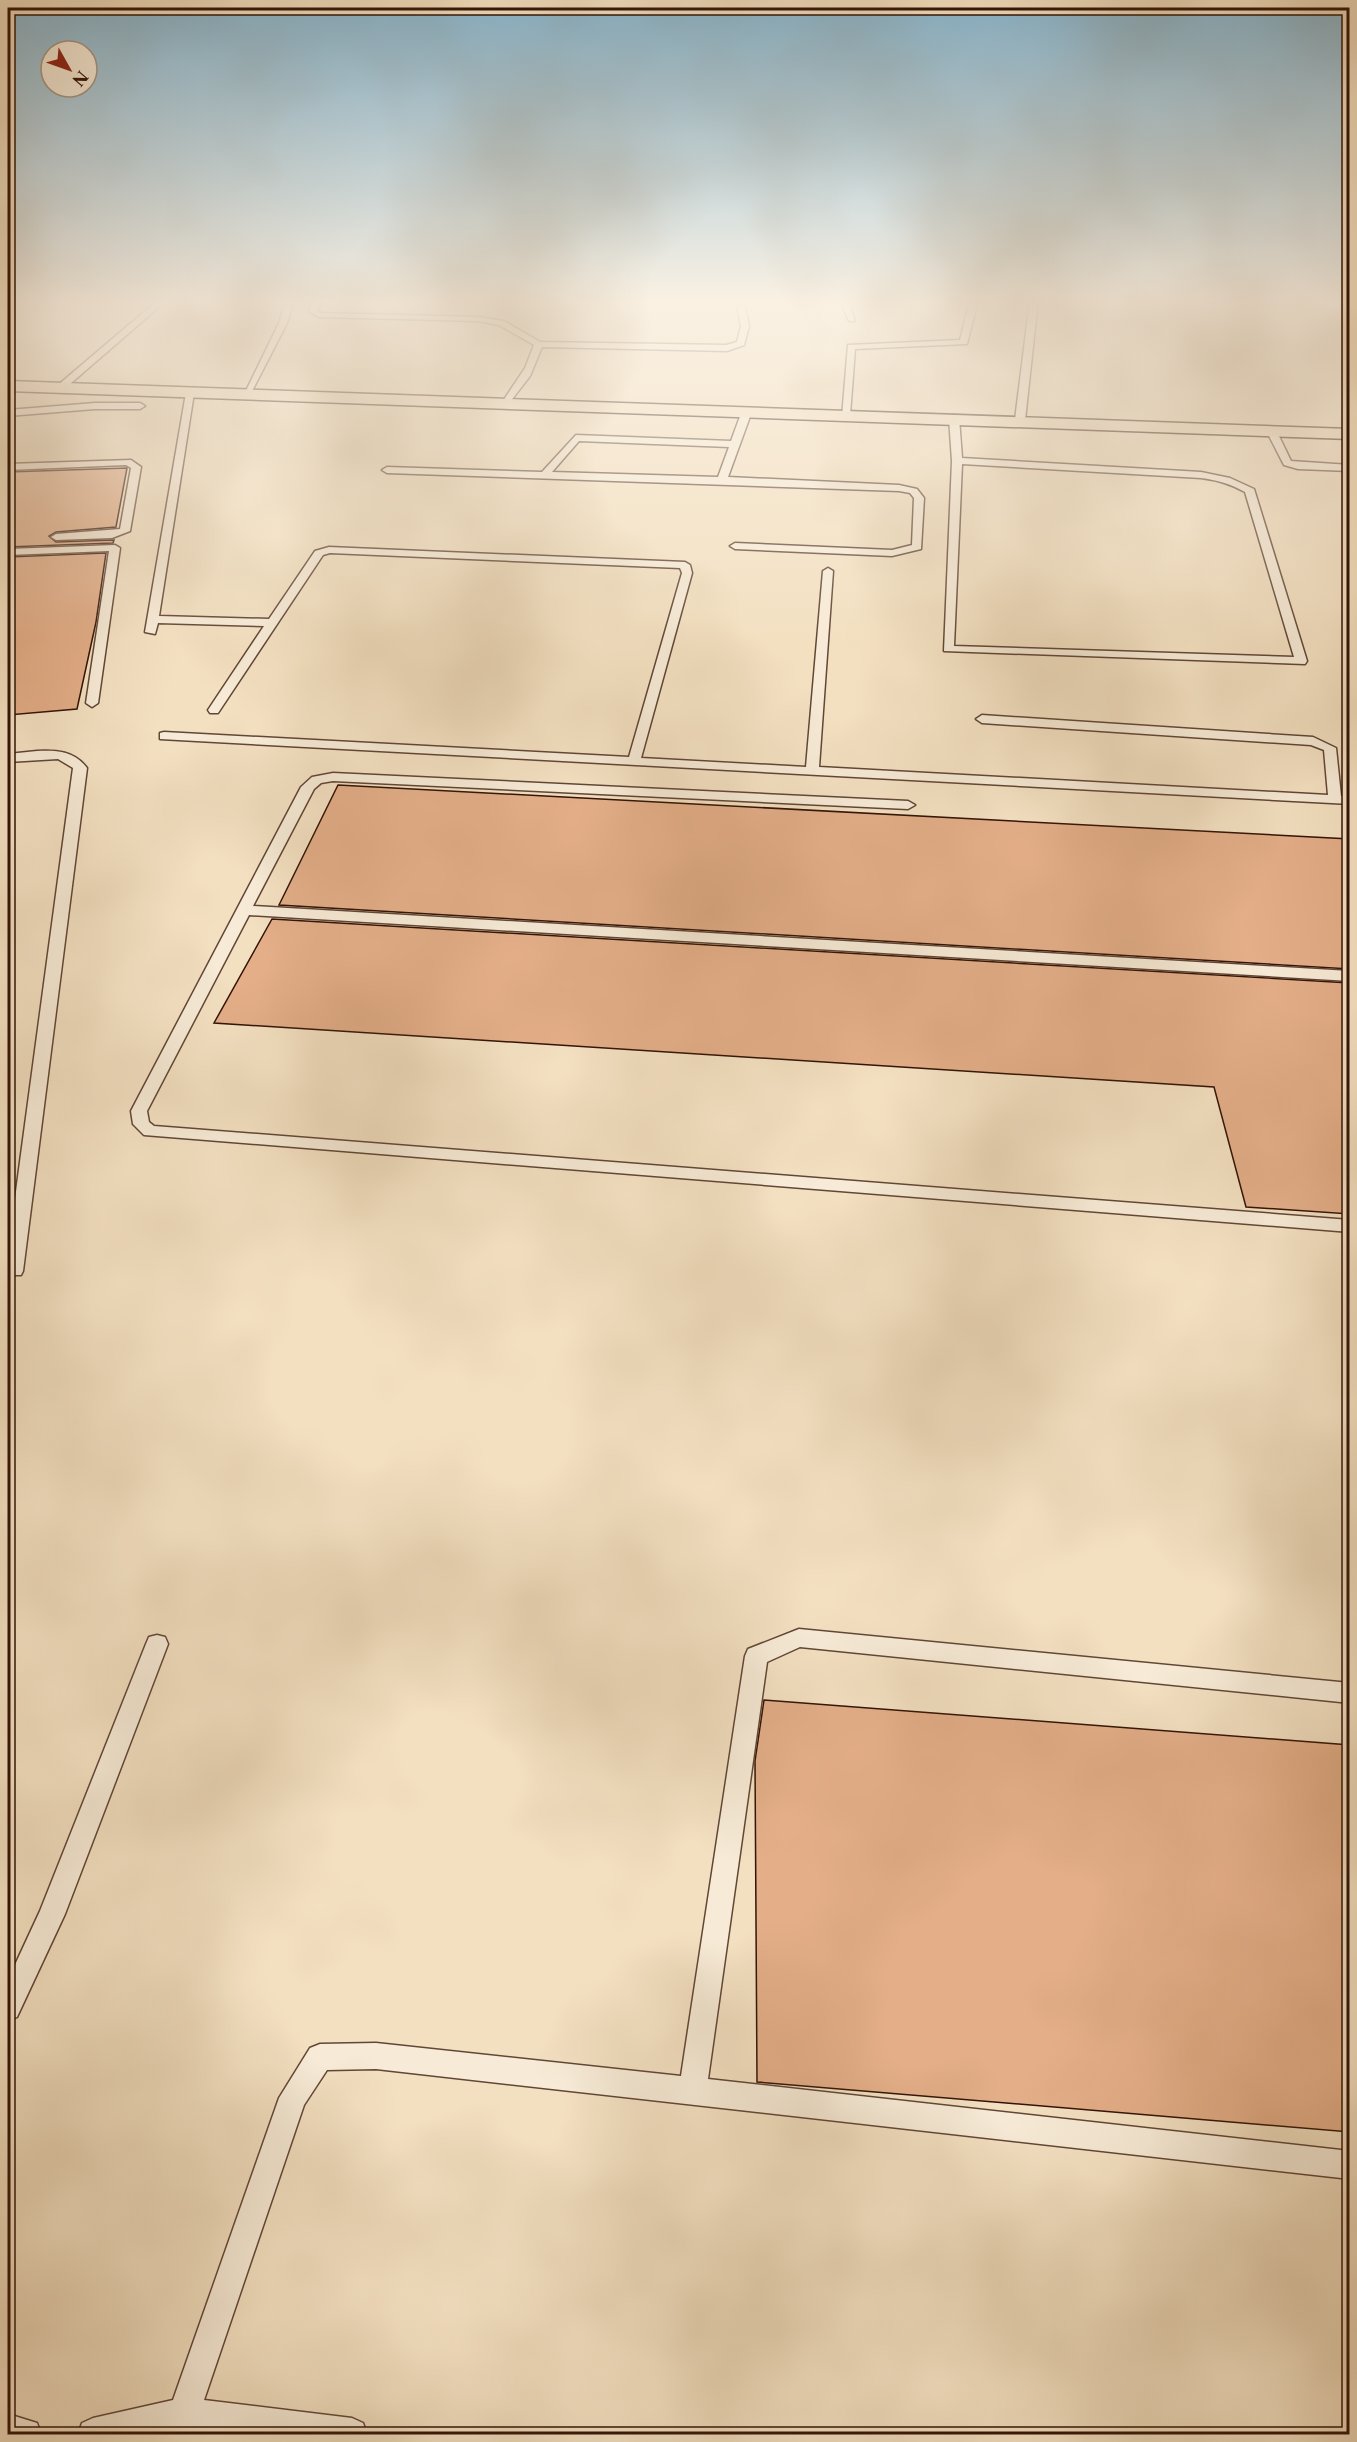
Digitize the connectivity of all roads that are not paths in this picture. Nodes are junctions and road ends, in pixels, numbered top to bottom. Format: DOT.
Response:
graph roads {
  1 [pos="187,414"];
  2 [pos="746,414"];
  3 [pos="820,414"];
  4 [pos="1021,414"];
  5 [pos="845,415"];
  6 [pos="954,418"];
  7 [pos="1020,420"];
  8 [pos="1271,430"];
  9 [pos="1350,434"];
  10 [pos="735,444"];
  11 [pos="957,461"];
  12 [pos="8,467"];
  13 [pos="1350,468"];
  14 [pos="387,470"];
  15 [pos="544,475"];
  16 [pos="722,480"];
  17 [pos="56,537"];
  18 [pos="735,546"];
  19 [pos="8,552"];
  20 [pos="828,571"];
  21 [pos="153,619"];
  22 [pos="272,623"];
  23 [pos="151,632"];
  24 [pos="92,703"];
  25 [pos="214,710"];
  26 [pos="982,719"];
  27 [pos="164,735"];
  28 [pos="8,758"];
  29 [pos="634,761"];
  30 [pos="812,771"];
  31 [pos="1335,800"];
  32 [pos="1350,800"];
  33 [pos="908,805"];
  34 [pos="244,909"];
  35 [pos="1350,976"];
  36 [pos="1350,1226"];
  37 [pos="14,1271"];
  38 [pos="157,1644"];
  39 [pos="1350,1693"];
  40 [pos="8,2008"];
  41 [pos="692,2092"];
  42 [pos="1350,2165"];
  43 [pos="184,2413"];
  44 [pos="8,2430"];
  45 [pos="26,2434"];
  46 [pos="93,2434"];
  47 [pos="352,2434"];
  1 -- 21 [label="lane"];
  2 -- 10 [label="lane"];
  3 -- 5 [label="highway"];
  4 -- 7 [label="lane"];
  5 -- 6 [label="highway"];
  6 -- 7 [label="highway"];
  6 -- 11 [label="lane"];
  7 -- 8 [label="highway"];
  8 -- 9 [label="highway"];
  8 -- 13 [label="lane"];
  10 -- 15 [label="lane"];
  10 -- 16 [label="lane"];
  11 -- 11 [label="lane"];
  12 -- 17 [label="lane"];
  14 -- 15 [label="lane"];
  15 -- 16 [label="lane"];
  16 -- 18 [label="lane"];
  19 -- 24 [label="lane"];
  20 -- 30 [label="lane"];
  21 -- 22 [label="lane"];
  21 -- 23 [label="lane"];
  22 -- 25 [label="lane"];
  22 -- 29 [label="lane"];
  26 -- 31 [label="lane"];
  27 -- 29 [label="lane"];
  28 -- 37 [label="lane"];
  29 -- 30 [label="lane"];
  30 -- 31 [label="lane"];
  31 -- 32 [label="lane"];
  33 -- 34 [label="lane"];
  34 -- 35 [label="lane"];
  34 -- 36 [label="lane"];
  38 -- 40 [label="lane"];
  39 -- 41 [label="lane"];
  41 -- 42 [label="lane"];
  41 -- 43 [label="lane"];
  43 -- 46 [label="lane"];
  43 -- 47 [label="lane"];
  44 -- 45 [label="lane"];
}
